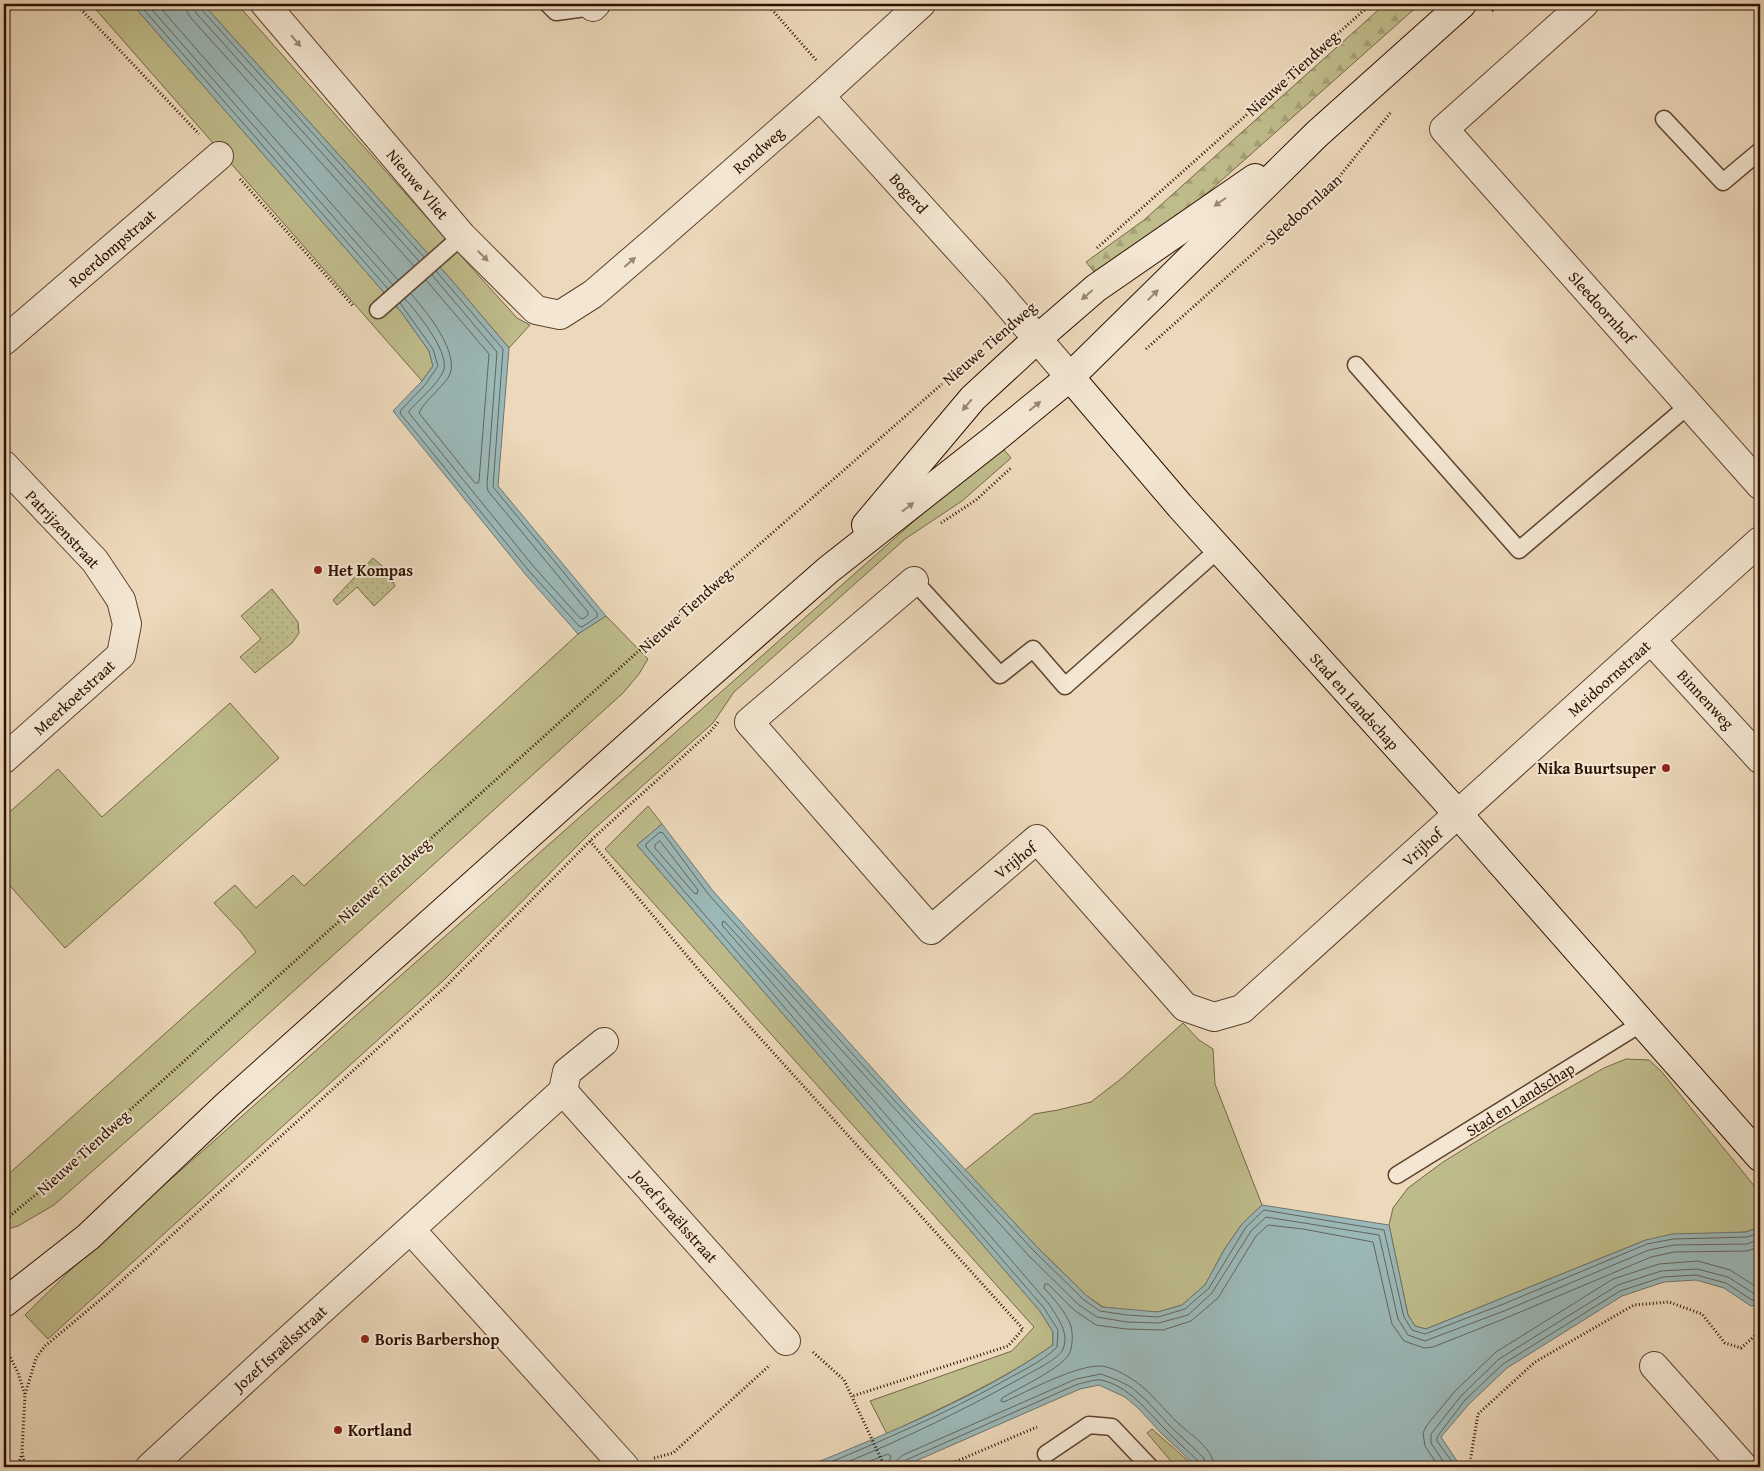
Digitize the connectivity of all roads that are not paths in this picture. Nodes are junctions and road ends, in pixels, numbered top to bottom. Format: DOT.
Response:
graph roads {
  1 [pos="265,4"];
  2 [pos="548,4"];
  3 [pos="921,4"];
  4 [pos="1462,4"];
  5 [pos="1584,4"];
  6 [pos="594,5"];
  7 [pos="820,96"];
  8 [pos="1664,119"];
  9 [pos="1318,134"];
  10 [pos="1760,151"];
  11 [pos="219,156"];
  12 [pos="453,244"];
  13 [pos="593,294"];
  14 [pos="378,310"];
  15 [pos="1037,339"];
  16 [pos="4,341"];
  17 [pos="1356,365"];
  18 [pos="1070,377"];
  19 [pos="1690,405"];
  20 [pos="4,466"];
  21 [pos="1760,485"];
  22 [pos="1760,541"];
  23 [pos="1219,549"];
  24 [pos="828,570"];
  25 [pos="914,581"];
  26 [pos="128,624"];
  27 [pos="1651,640"];
  28 [pos="4,759"];
  29 [pos="1760,759"];
  30 [pos="1458,814"];
  31 [pos="1642,1023"];
  32 [pos="604,1042"];
  33 [pos="563,1091"];
  34 [pos="1760,1157"];
  35 [pos="1397,1175"];
  36 [pos="412,1230"];
  37 [pos="4,1303"];
  38 [pos="783,1337"];
  39 [pos="1654,1366"];
  40 [pos="1046,1454"];
  41 [pos="625,1466"];
  42 [pos="150,1467"];
  43 [pos="1150,1467"];
  44 [pos="1744,1467"];
  1 -- 12 [label="street, Nieuwe Vliet, one-way"];
  2 -- 6 [label="lane"];
  3 -- 7 [label="street, Rondweg"];
  4 -- 9 [label="street, Nieuwe Tiendweg"];
  5 -- 19 [label="street, Sleedoornhof"];
  13 -- 7 [label="street, Rondweg, one-way"];
  7 -- 15 [label="street, Bogerd"];
  8 -- 10 [label="lane"];
  9 -- 15 [label="street, Nieuwe Tiendweg, one-way"];
  18 -- 9 [label="street, Nieuwe Tiendweg, one-way"];
  11 -- 16 [label="street, Roerdompstraat"];
  12 -- 13 [label="street, Nieuwe Vliet, one-way"];
  12 -- 14 [label="lane"];
  15 -- 18 [label="street, Bogerd"];
  15 -- 24 [label="street, Nieuwe Tiendweg, one-way"];
  17 -- 19 [label="lane"];
  18 -- 23 [label="street, Stad en Landschap"];
  24 -- 18 [label="street, Nieuwe Tiendweg, one-way"];
  19 -- 21 [label="street, Sleedoornhof"];
  20 -- 26 [label="street, Patrijzenstraat"];
  22 -- 27 [label="street, Meidoornstraat"];
  23 -- 25 [label="lane"];
  23 -- 30 [label="street, Stad en Landschap"];
  24 -- 37 [label="street, Nieuwe Tiendweg"];
  25 -- 30 [label="street, Vrijhof"];
  26 -- 28 [label="street, Meerkoetstraat"];
  27 -- 29 [label="street, Binnenweg"];
  27 -- 30 [label="street, Meidoornstraat"];
  30 -- 31 [label="street, Stad en Landschap"];
  31 -- 34 [label="street, Stad en Landschap"];
  31 -- 35 [label="lane, Stad en Landschap"];
  32 -- 33 [label="street, Jozef Israëlsstraat"];
  33 -- 36 [label="street, Jozef Israëlsstraat"];
  33 -- 38 [label="street, Jozef Israëlsstraat"];
  36 -- 41 [label="street"];
  36 -- 42 [label="street, Jozef Israëlsstraat"];
  39 -- 44 [label="street"];
  40 -- 43 [label="lane"];
}
